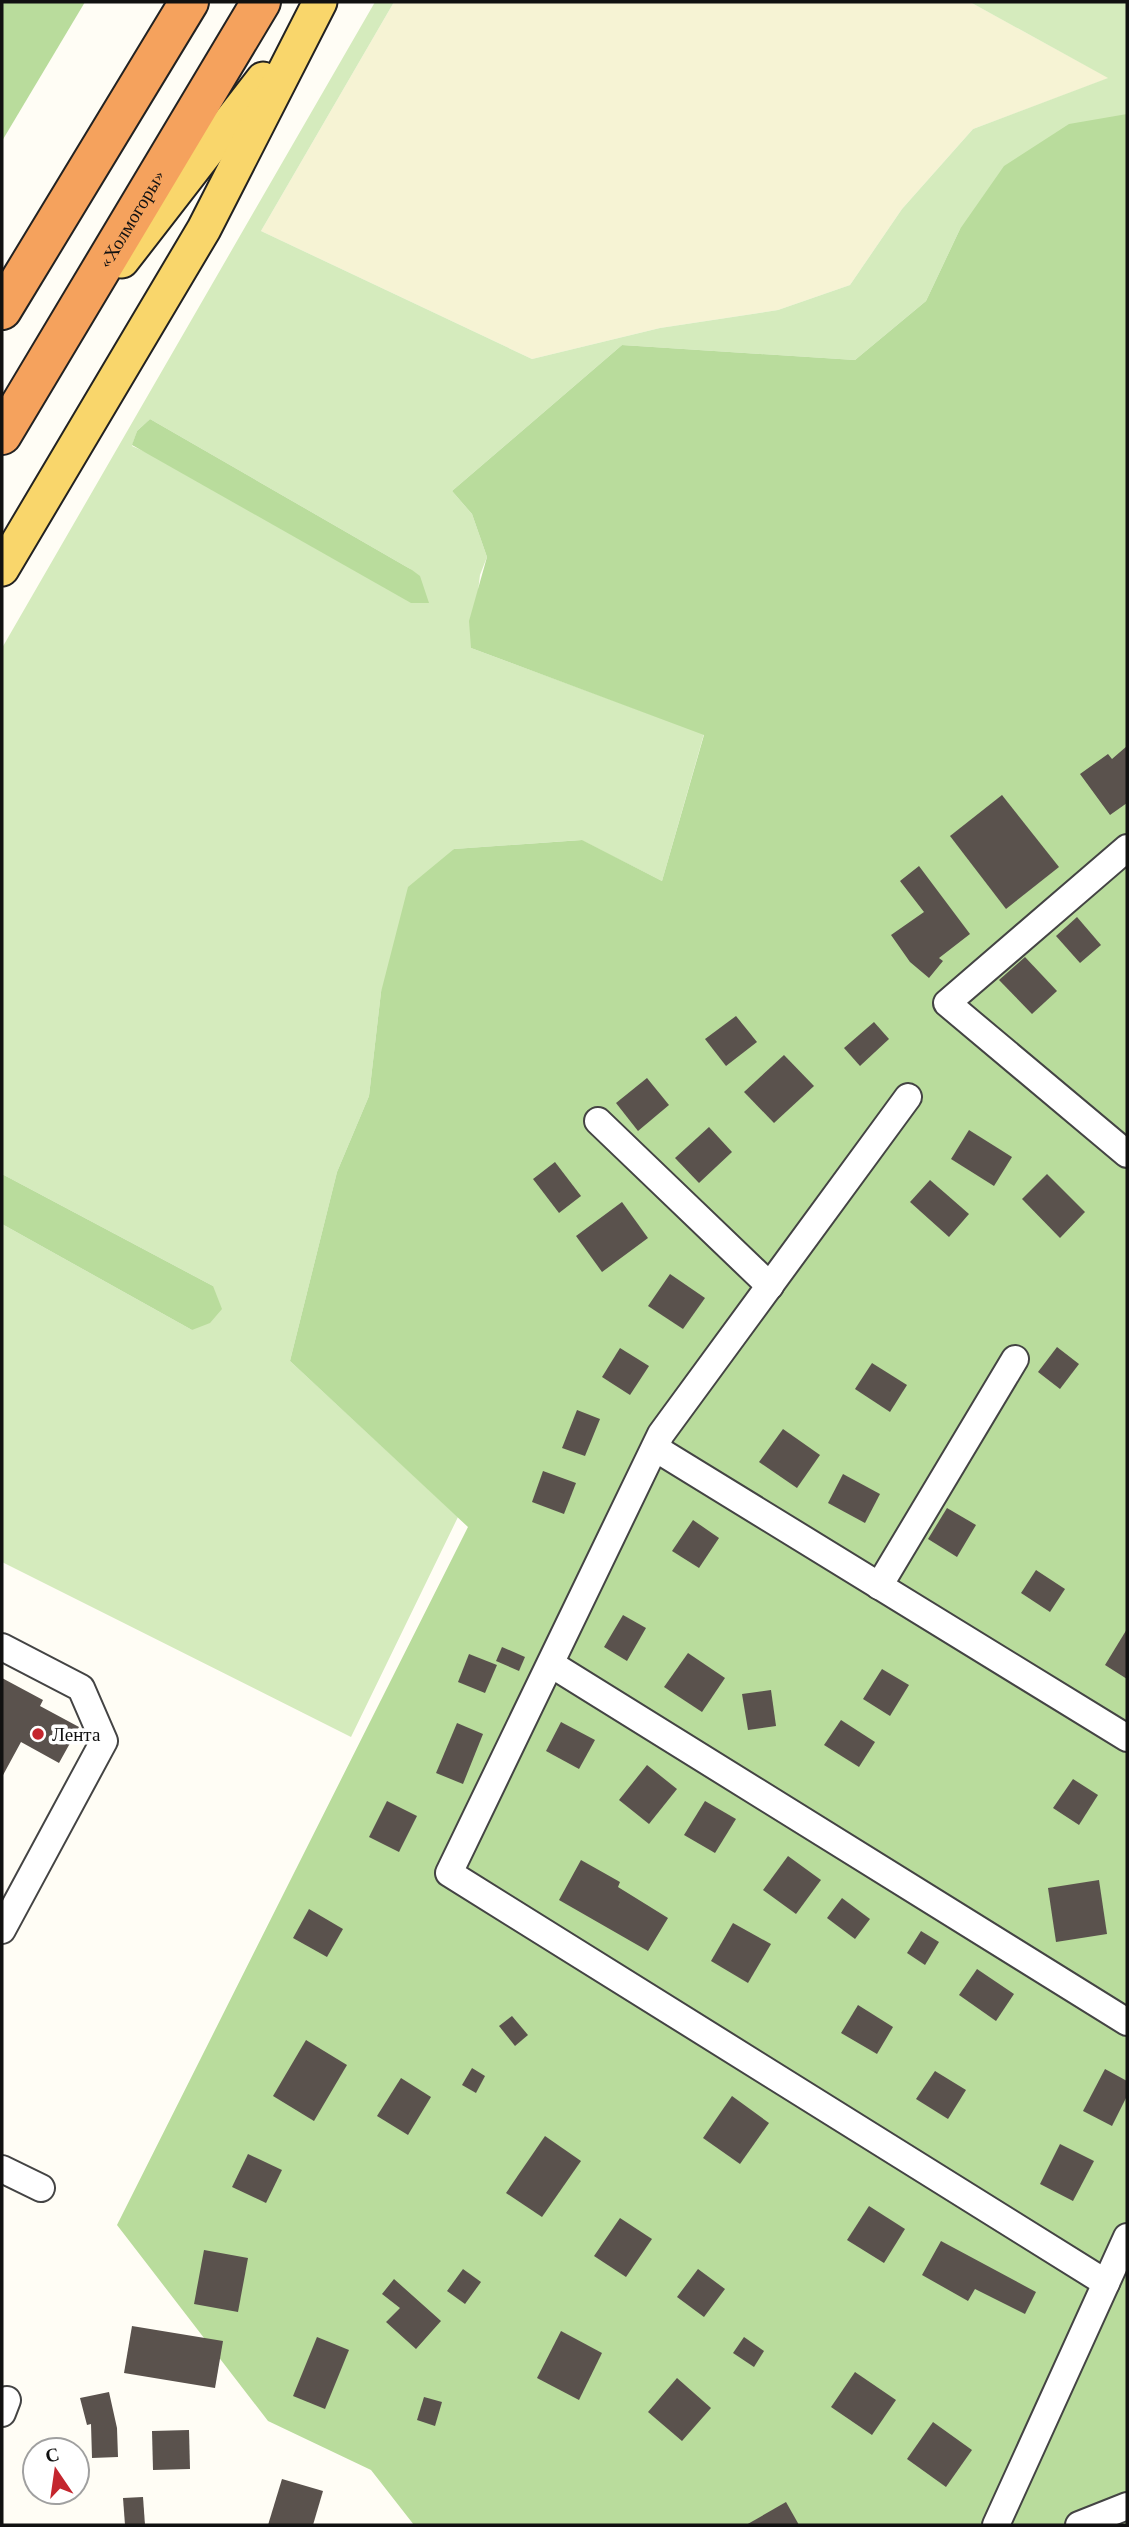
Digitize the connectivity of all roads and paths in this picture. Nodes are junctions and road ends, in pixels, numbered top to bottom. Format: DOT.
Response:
graph roads {
  1 [pos="189,2"];
  2 [pos="261,2"];
  3 [pos="315,10"];
  4 [pos="2,310"];
  5 [pos="48,356"];
  6 [pos="2,435"];
  7 [pos="2,569"];
  8 [pos="1127,848"];
  9 [pos="908,1097"];
  10 [pos="598,1121"];
  11 [pos="1127,1154"];
  12 [pos="770,1286"];
  13 [pos="1015,1359"];
  14 [pos="655,1448"];
  15 [pos="879,1586"];
  16 [pos="2,1647"];
  17 [pos="551,1664"];
  18 [pos="1127,1738"];
  19 [pos="2,1930"];
  20 [pos="1127,2022"];
  21 [pos="2,2169"];
  22 [pos="41,2188"];
  23 [pos="1127,2237"];
  24 [pos="1106,2283"];
  25 [pos="1127,2506"];
  26 [pos="996,2525"];
  27 [pos="1079,2525"];
  1 -- 4 [label="highway"];
  2 -- 5 [label="highway, «Холмогоры»"];
  3 -- 5 [label="main road"];
  3 -- 7 [label="main road"];
  5 -- 6 [label="highway, «Холмогоры»"];
  8 -- 11 [label="street"];
  9 -- 12 [label="street"];
  10 -- 12 [label="street"];
  12 -- 14 [label="street"];
  13 -- 15 [label="street"];
  14 -- 15 [label="street"];
  14 -- 17 [label="street"];
  15 -- 18 [label="street"];
  16 -- 19 [label="street"];
  17 -- 20 [label="street"];
  17 -- 24 [label="street"];
  21 -- 22 [label="street"];
  23 -- 24 [label="street"];
  24 -- 26 [label="street"];
  25 -- 27 [label="street"];
}
